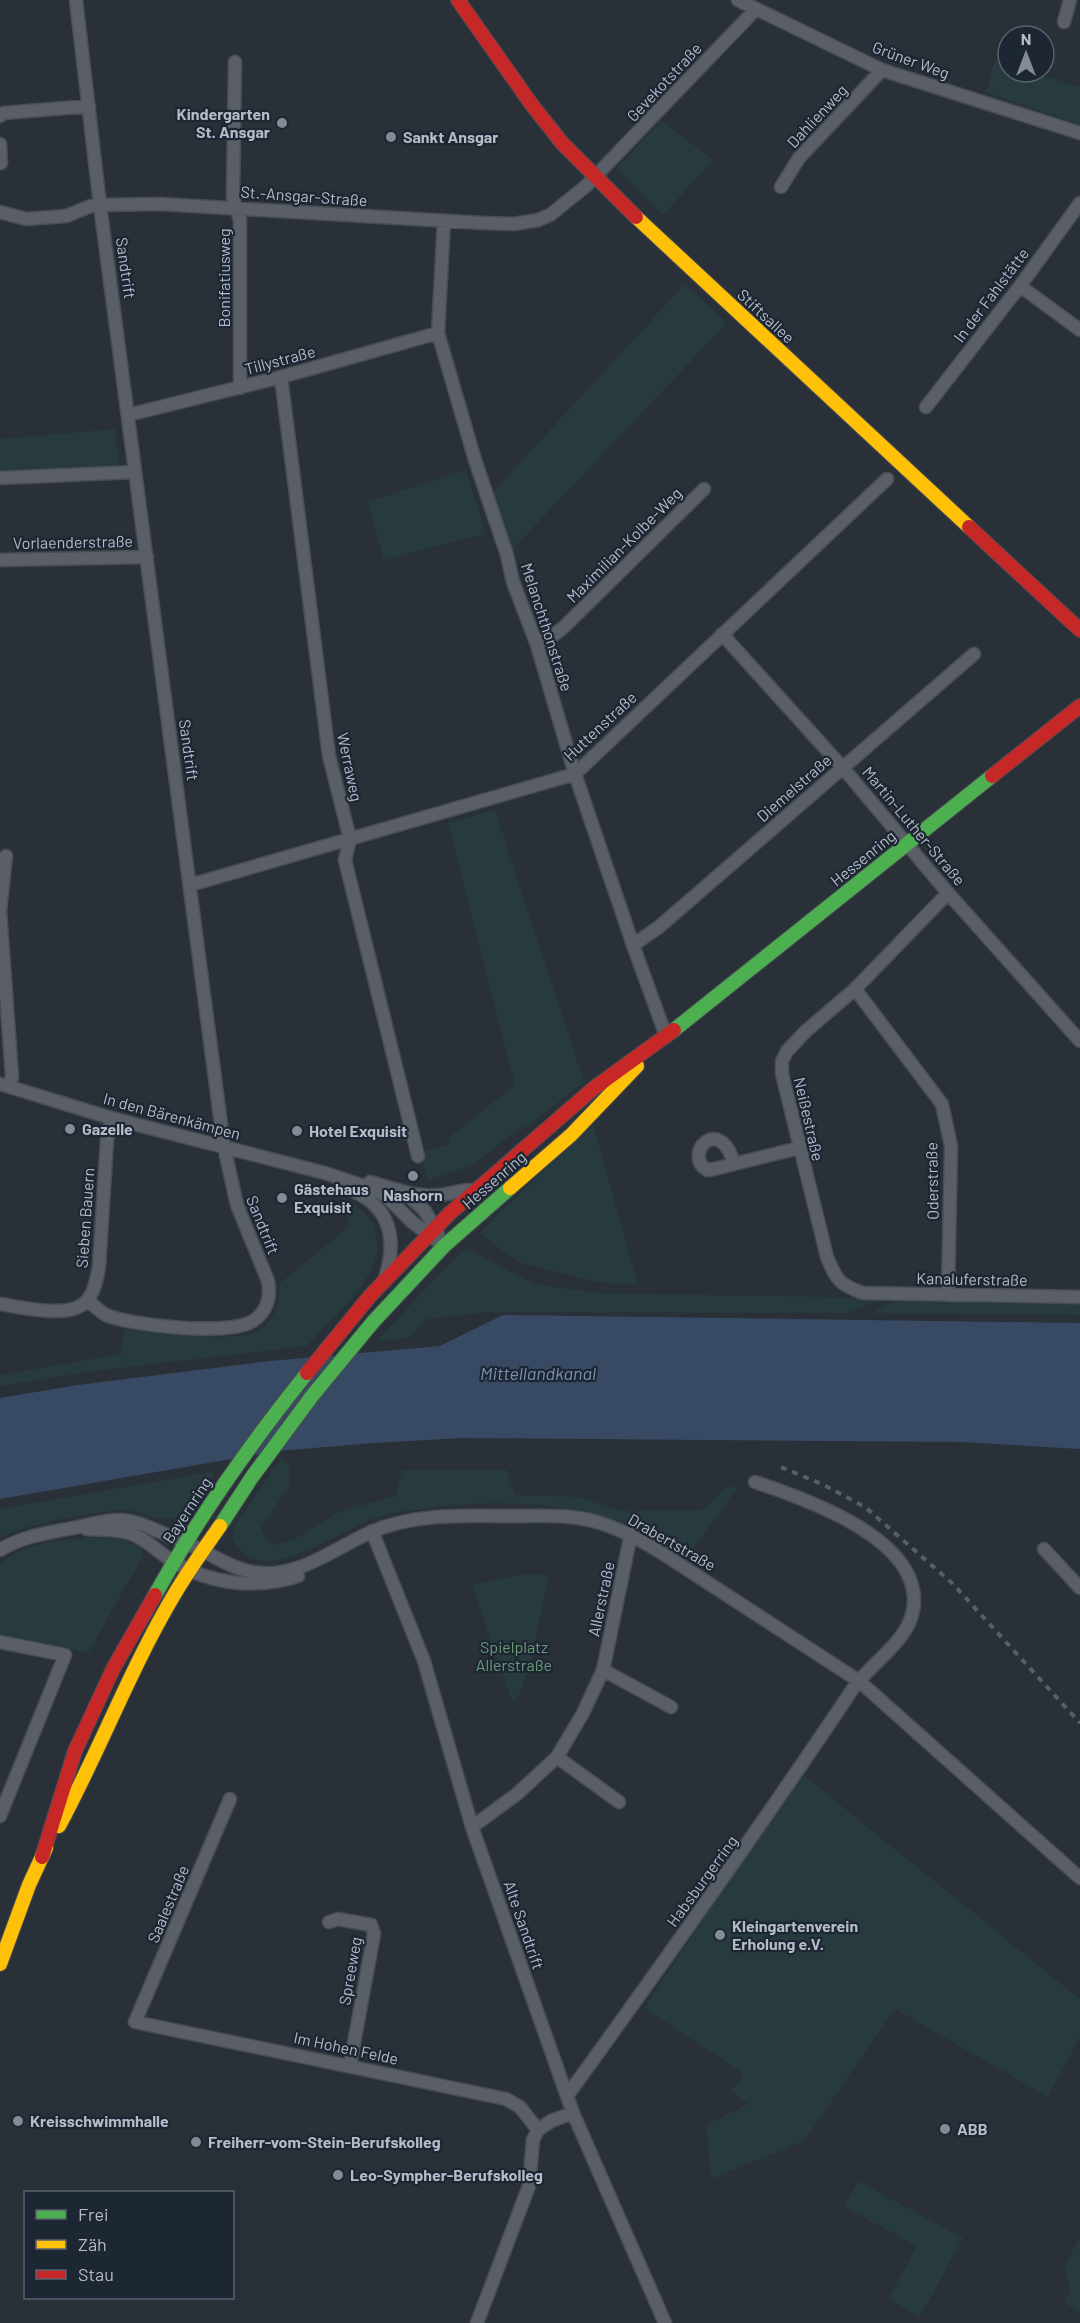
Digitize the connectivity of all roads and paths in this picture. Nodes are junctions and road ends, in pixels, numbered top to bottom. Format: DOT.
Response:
graph roads {
  1 [pos="76,0"];
  2 [pos="458,0"];
  3 [pos="738,0"];
  4 [pos="1070,0"];
  5 [pos="756,9"];
  6 [pos="1064,22"];
  7 [pos="235,62"];
  8 [pos="882,70"];
  9 [pos="89,106"];
  10 [pos="0,116"];
  11 [pos="1080,133"];
  12 [pos="0,144"];
  13 [pos="1,162"];
  14 [pos="596,179"];
  15 [pos="781,187"];
  16 [pos="1080,203"];
  17 [pos="100,205"];
  18 [pos="235,207"];
  19 [pos="0,212"];
  20 [pos="444,221"];
  21 [pos="1020,286"];
  22 [pos="1080,330"];
  23 [pos="438,333"];
  24 [pos="281,377"];
  25 [pos="240,388"];
  26 [pos="926,407"];
  27 [pos="128,415"];
  28 [pos="135,472"];
  29 [pos="0,478"];
  30 [pos="888,479"];
  31 [pos="704,489"];
  32 [pos="147,557"];
  33 [pos="0,560"];
  34 [pos="1080,630"];
  35 [pos="722,634"];
  36 [pos="537,643"];
  37 [pos="974,654"];
  38 [pos="1080,706"];
  39 [pos="843,768"];
  40 [pos="575,774"];
  41 [pos="350,839"];
  42 [pos="908,844"];
  43 [pos="6,856"];
  44 [pos="190,885"];
  45 [pos="948,893"];
  46 [pos="633,945"];
  47 [pos="855,989"];
  48 [pos="666,1036"];
  49 [pos="1080,1041"];
  50 [pos="5,1085"];
  51 [pos="111,1118"];
  52 [pos="224,1148"];
  53 [pos="799,1148"];
  54 [pos="418,1156"];
  55 [pos="734,1164"];
  56 [pos="337,1176"];
  57 [pos="475,1190"];
  58 [pos="406,1193"];
  59 [pos="432,1232"];
  60 [pos="444,1246"];
  61 [pos="384,1281"];
  62 [pos="863,1293"];
  63 [pos="948,1294"];
  64 [pos="1080,1297"];
  65 [pos="88,1300"];
  66 [pos="0,1304"];
  67 [pos="755,1482"];
  68 [pos="74,1528"];
  69 [pos="372,1531"];
  70 [pos="631,1534"];
  71 [pos="185,1543"];
  72 [pos="339,1548"];
  73 [pos="1044,1549"];
  74 [pos="0,1550"];
  75 [pos="203,1551"];
  76 [pos="173,1562"];
  77 [pos="190,1570"];
  78 [pos="1080,1588"];
  79 [pos="0,1642"];
  80 [pos="603,1670"];
  81 [pos="858,1681"];
  82 [pos="671,1707"];
  83 [pos="557,1757"];
  84 [pos="230,1799"];
  85 [pos="619,1802"];
  86 [pos="0,1816"];
  87 [pos="472,1827"];
  88 [pos="42,1857"];
  89 [pos="1080,1878"];
  90 [pos="329,1922"];
  91 [pos="0,1964"];
  92 [pos="135,2022"];
  93 [pos="350,2065"];
  94 [pos="567,2096"];
  95 [pos="573,2113"];
  96 [pos="538,2130"];
  97 [pos="477,2323"];
  98 [pos="665,2323"];
  1 -- 9 [label="street, Sandtrift"];
  2 -- 14 [label="street, Stiftsallee"];
  3 -- 5 [label="street, Grüner Weg"];
  4 -- 6 [label="street"];
  5 -- 8 [label="street, Grüner Weg"];
  5 -- 14 [label="street, Gevekotstraße"];
  7 -- 18 [label="street, Bonifatiusweg"];
  8 -- 11 [label="street, Grüner Weg"];
  8 -- 15 [label="street, Dahlienweg"];
  9 -- 10 [label="street"];
  9 -- 17 [label="street, Sandtrift"];
  12 -- 13 [label="street"];
  14 -- 20 [label="street, St.-Ansgar-Straße"];
  14 -- 34 [label="street, Stiftsallee"];
  16 -- 21 [label="street, In der Fahlstätte"];
  17 -- 18 [label="street, St.-Ansgar-Straße"];
  17 -- 19 [label="street, St.-Ansgar-Straße"];
  17 -- 27 [label="street, Sandtrift"];
  18 -- 20 [label="street, St.-Ansgar-Straße"];
  18 -- 25 [label="street, Bonifatiusweg"];
  20 -- 23 [label="street, Melanchthonstraße"];
  21 -- 22 [label="street"];
  21 -- 26 [label="street, In der Fahlstätte"];
  23 -- 24 [label="street, Tillystraße"];
  23 -- 36 [label="street, Melanchthonstraße"];
  24 -- 25 [label="street, Tillystraße"];
  24 -- 41 [label="street, Werraweg"];
  25 -- 27 [label="street, Tillystraße"];
  27 -- 28 [label="street, Sandtrift"];
  28 -- 29 [label="street"];
  28 -- 32 [label="street, Sandtrift"];
  30 -- 35 [label="street, Huttenstraße"];
  31 -- 36 [label="street, Maximilian-Kolbe-Weg"];
  32 -- 33 [label="street, Vorlaenderstraße"];
  32 -- 44 [label="street, Sandtrift"];
  35 -- 39 [label="street, Martin-Luther-Straße"];
  35 -- 40 [label="street, Huttenstraße"];
  36 -- 40 [label="street, Melanchthonstraße"];
  37 -- 39 [label="street, Diemelstraße"];
  38 -- 42 [label="street, Hessenring"];
  39 -- 42 [label="street, Martin-Luther-Straße"];
  39 -- 46 [label="street, Diemelstraße"];
  40 -- 41 [label="street, Huttenstraße"];
  40 -- 46 [label="street, Melanchthonstraße"];
  41 -- 44 [label="street, Huttenstraße"];
  41 -- 54 [label="street, Werraweg"];
  42 -- 45 [label="street, Martin-Luther-Straße"];
  42 -- 48 [label="street, Hessenring"];
  43 -- 50 [label="street"];
  44 -- 52 [label="street, Sandtrift"];
  45 -- 47 [label="street, Neißestraße"];
  45 -- 49 [label="street, Martin-Luther-Straße"];
  46 -- 48 [label="street, Melanchthonstraße"];
  47 -- 53 [label="street, Neißestraße"];
  47 -- 63 [label="street, Oderstraße"];
  48 -- 57 [label="street, Hessenring"];
  48 -- 60 [label="street, Hessenring"];
  50 -- 51 [label="street, In den Bärenkämpen"];
  51 -- 52 [label="street, In den Bärenkämpen"];
  51 -- 65 [label="street, Sieben Bauern"];
  52 -- 56 [label="street, In den Bärenkämpen"];
  52 -- 65 [label="street, Sandtrift"];
  53 -- 55 [label="street"];
  53 -- 62 [label="street, Neißestraße"];
  56 -- 58 [label="street, In den Bärenkämpen"];
  56 -- 59 [label="street, In den Bärenkämpen"];
  56 -- 61 [label="street, In den Bärenkämpen"];
  57 -- 58 [label="street, In den Bärenkämpen"];
  57 -- 59 [label="street, Hessenring"];
  58 -- 59 [label="street, In den Bärenkämpen"];
  59 -- 60 [label="street, In den Bärenkämpen"];
  59 -- 61 [label="street, Bayernring"];
  60 -- 75 [label="street, Bayernring"];
  61 -- 71 [label="street, Bayernring"];
  62 -- 63 [label="street, Kanaluferstraße"];
  63 -- 64 [label="street, Kanaluferstraße"];
  65 -- 66 [label="street"];
  67 -- 81 [label="street"];
  68 -- 71 [label="street, Drabertstraße"];
  68 -- 74 [label="street"];
  68 -- 76 [label="street, Drabertstraße"];
  69 -- 70 [label="street, Drabertstraße"];
  69 -- 72 [label="street, Drabertstraße"];
  69 -- 87 [label="street, Alte Sandtrift"];
  70 -- 80 [label="street, Allerstraße"];
  70 -- 81 [label="street, Drabertstraße"];
  71 -- 75 [label="street, Drabertstraße"];
  71 -- 76 [label="street, Bayernring"];
  72 -- 75 [label="street, Drabertstraße"];
  72 -- 77 [label="street, Drabertstraße"];
  73 -- 78 [label="street"];
  75 -- 77 [label="street, Bayernring"];
  76 -- 77 [label="street, Drabertstraße"];
  76 -- 88 [label="street, Bayernring"];
  77 -- 88 [label="street, Bayernring"];
  79 -- 86 [label="street"];
  80 -- 82 [label="street"];
  80 -- 83 [label="street, Allerstraße"];
  81 -- 89 [label="street, Drabertstraße"];
  81 -- 94 [label="street, Habsburgerring"];
  83 -- 85 [label="street"];
  83 -- 87 [label="street, Allerstraße"];
  84 -- 92 [label="street, Saalestraße"];
  87 -- 94 [label="street, Alte Sandtrift"];
  88 -- 91 [label="street, Bayernring"];
  90 -- 93 [label="street, Spreeweg"];
  92 -- 93 [label="street, Im Hohen Felde"];
  93 -- 96 [label="street, Im Hohen Felde"];
  94 -- 95 [label="street, Alte Sandtrift"];
  95 -- 96 [label="street"];
  95 -- 98 [label="street, Alte Sandtrift"];
  96 -- 97 [label="street"];
}
